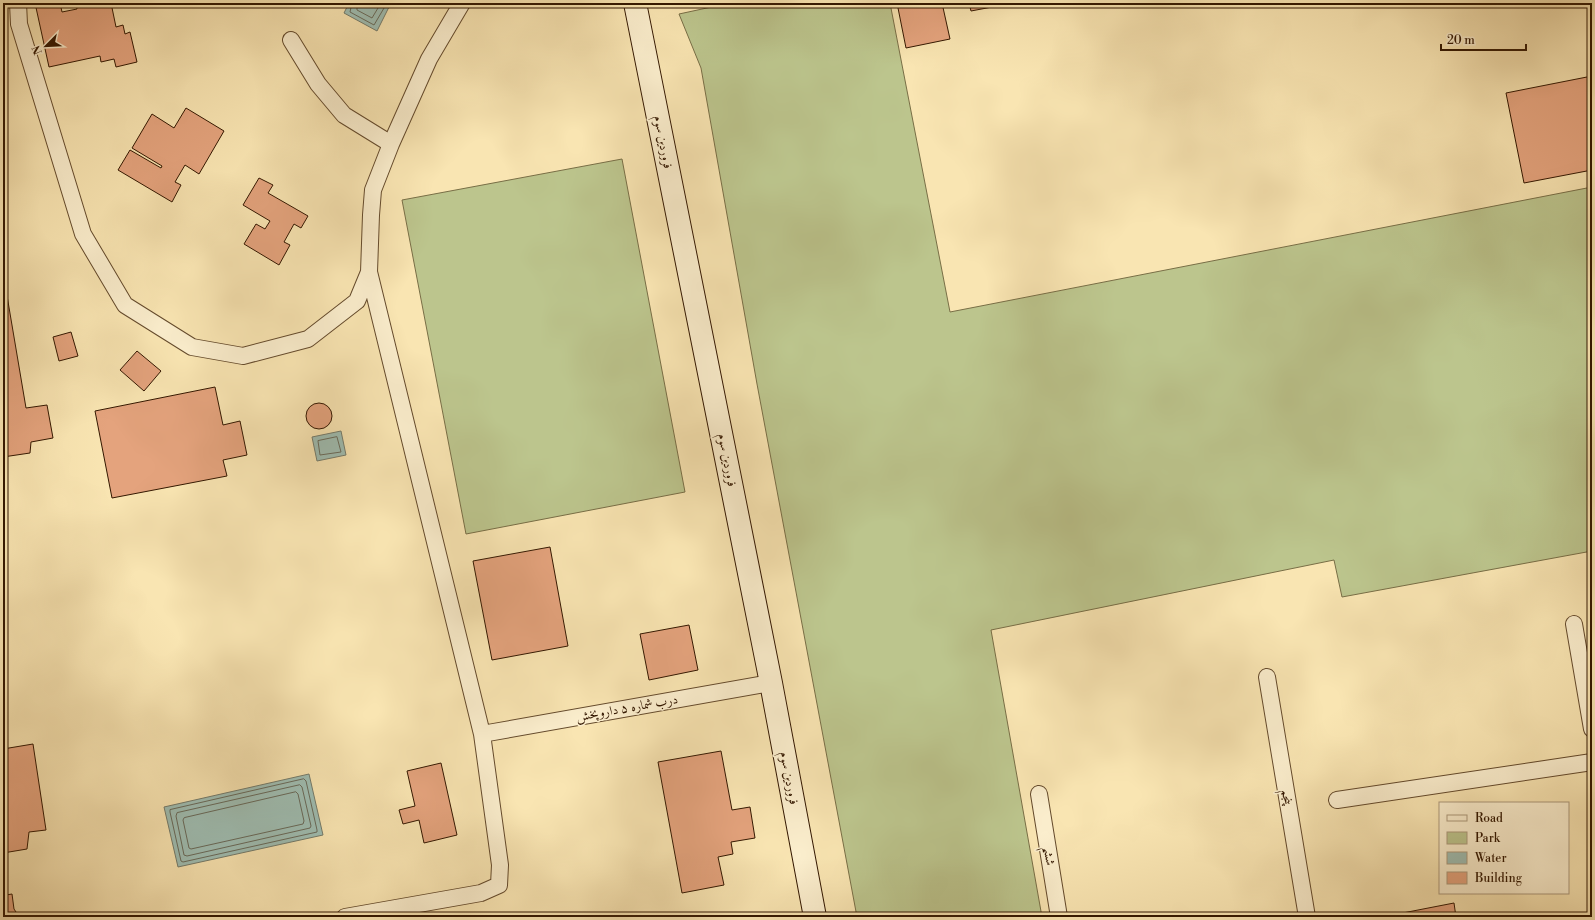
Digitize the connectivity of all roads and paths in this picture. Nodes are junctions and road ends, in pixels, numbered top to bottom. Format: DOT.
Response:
graph roads {
  1 [pos="18,3"];
  2 [pos="462,3"];
  3 [pos="635,3"];
  4 [pos="291,40"];
  5 [pos="391,144"];
  6 [pos="369,272"];
  7 [pos="1574,624"];
  8 [pos="1267,677"];
  9 [pos="771,683"];
  10 [pos="1592,729"];
  11 [pos="482,734"];
  12 [pos="1592,762"];
  13 [pos="1039,794"];
  14 [pos="1337,800"];
  15 [pos="345,917"];
  16 [pos="815,917"];
  17 [pos="1059,917"];
  18 [pos="1307,917"];
  1 -- 6 [label="lane"];
  2 -- 5 [label="lane"];
  3 -- 9 [label="street, فروردین سوم"];
  4 -- 5 [label="lane"];
  5 -- 6 [label="lane"];
  6 -- 11 [label="lane"];
  7 -- 10 [label="lane"];
  8 -- 18 [label="lane, پنجم"];
  9 -- 11 [label="lane, درب شماره ۵ داروپخش"];
  9 -- 16 [label="street, فروردین سوم"];
  11 -- 15 [label="lane"];
  12 -- 14 [label="lane"];
  13 -- 17 [label="lane, ششم"];
}
